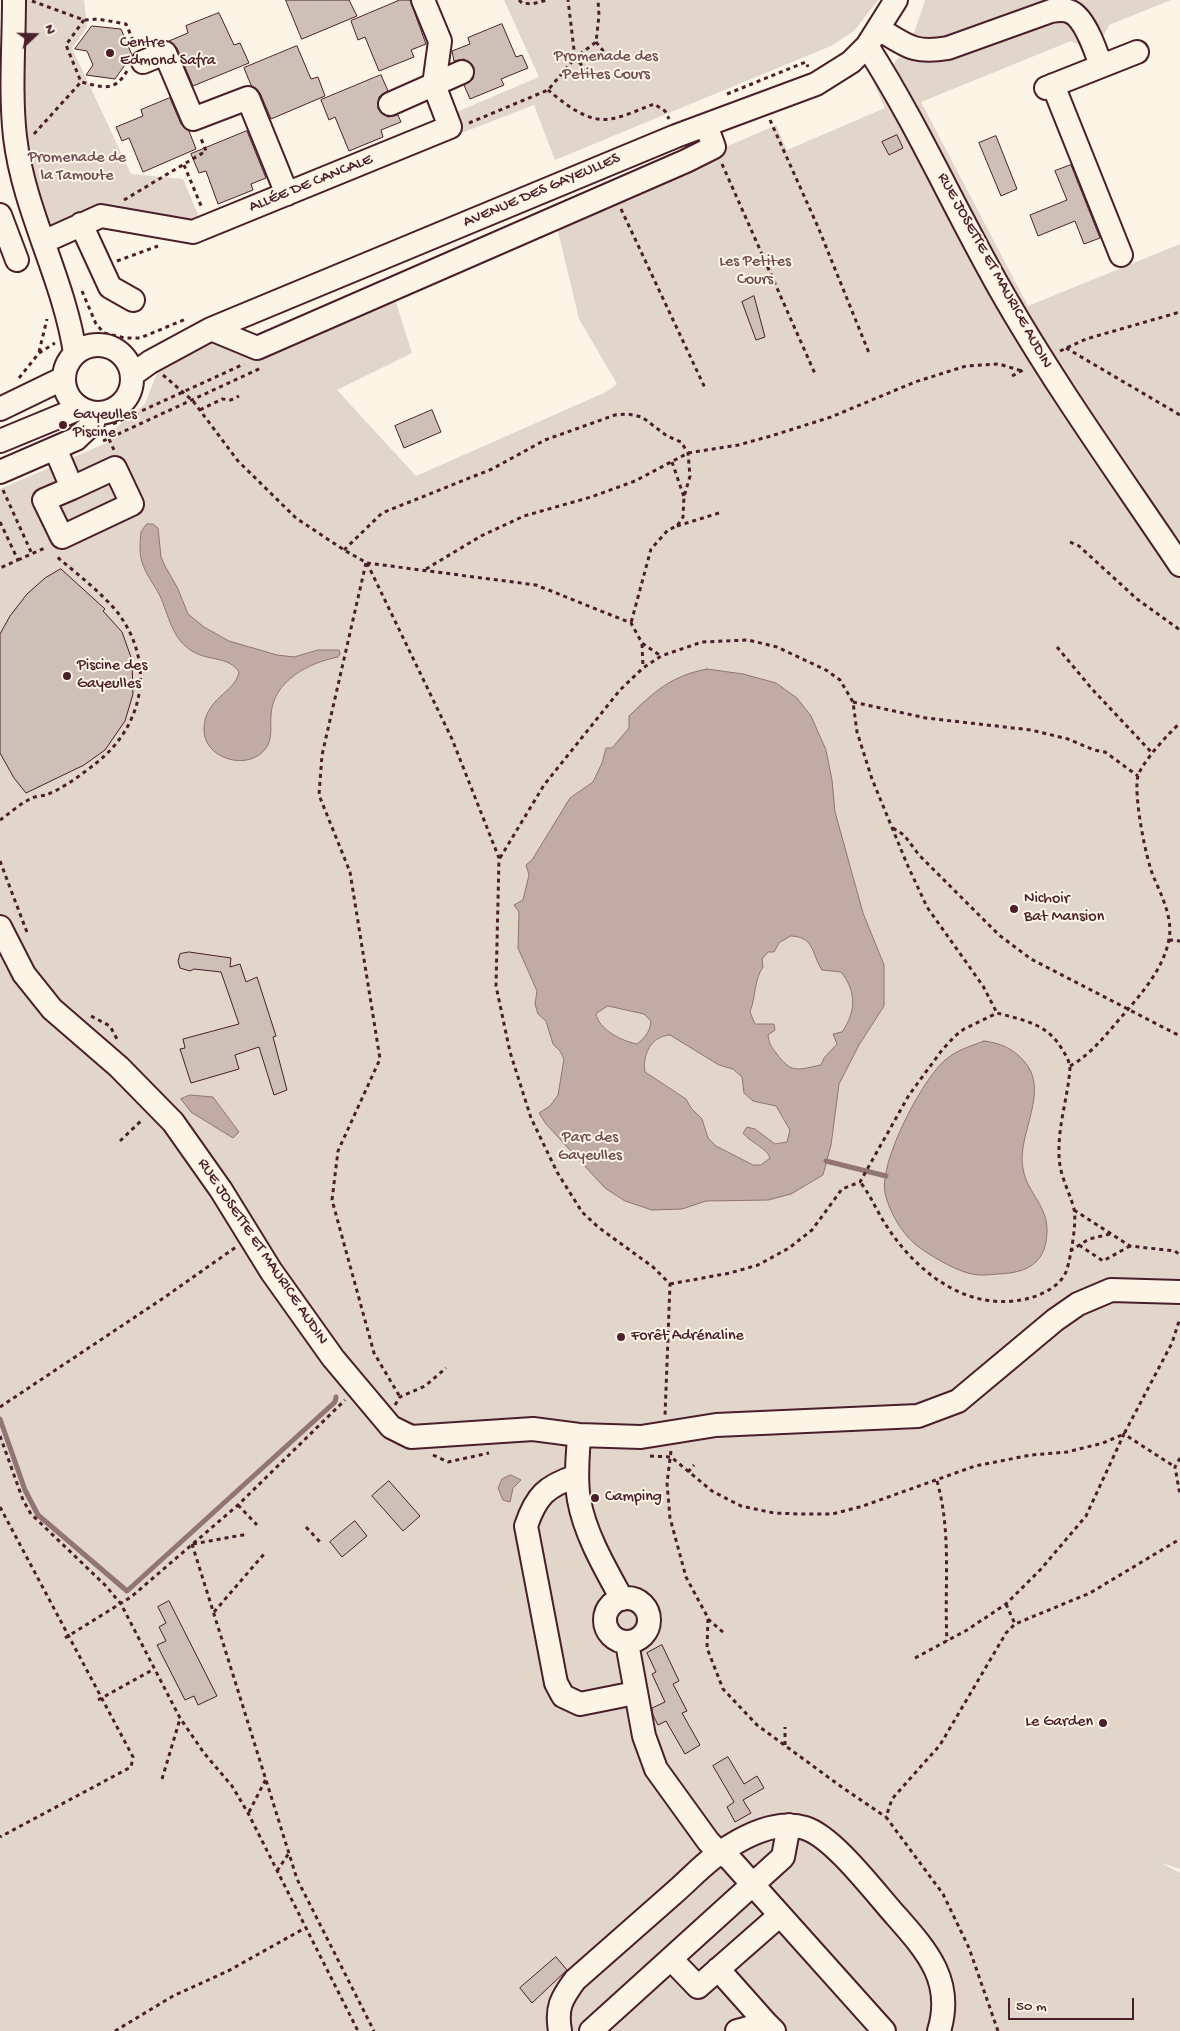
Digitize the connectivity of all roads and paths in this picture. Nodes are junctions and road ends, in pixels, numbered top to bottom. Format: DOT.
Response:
graph roads {
  1 [pos="31,0"];
  2 [pos="423,0"];
  3 [pos="519,0"];
  4 [pos="546,0"];
  5 [pos="568,0"];
  6 [pos="598,0"];
  7 [pos="896,0"];
  8 [pos="23,5"];
  9 [pos="84,20"];
  10 [pos="873,37"];
  11 [pos="596,42"];
  12 [pos="1137,52"];
  13 [pos="140,58"];
  14 [pos="575,58"];
  15 [pos="609,58"];
  16 [pos="1101,66"];
  17 [pos="462,72"];
  18 [pos="593,77"];
  19 [pos="81,82"];
  20 [pos="434,85"];
  21 [pos="548,90"];
  22 [pos="390,104"];
  23 [pos="763,104"];
  24 [pos="193,119"];
  25 [pos="33,125"];
  26 [pos="706,125"];
  27 [pos="450,127"];
  28 [pos="676,136"];
  29 [pos="714,146"];
  30 [pos="184,165"];
  31 [pos="613,192"];
  32 [pos="286,194"];
  33 [pos="30,203"];
  34 [pos="0,214"];
  35 [pos="206,218"];
  36 [pos="91,220"];
  37 [pos="43,242"];
  38 [pos="166,242"];
  39 [pos="1121,255"];
  40 [pos="17,260"];
  41 [pos="101,267"];
  42 [pos="56,279"];
  43 [pos="80,288"];
  44 [pos="133,300"];
  45 [pos="1180,312"];
  46 [pos="211,329"];
  47 [pos="140,338"];
  48 [pos="97,345"];
  49 [pos="263,345"];
  50 [pos="1066,348"];
  51 [pos="120,353"];
  52 [pos="869,353"];
  53 [pos="75,354"];
  54 [pos="1042,359"];
  55 [pos="150,362"];
  56 [pos="1022,371"];
  57 [pos="132,375"];
  58 [pos="816,376"];
  59 [pos="1012,376"];
  60 [pos="64,378"];
  61 [pos="705,388"];
  62 [pos="183,392"];
  63 [pos="239,396"];
  64 [pos="193,401"];
  65 [pos="0,409"];
  66 [pos="200,410"];
  67 [pos="88,411"];
  68 [pos="1180,415"];
  69 [pos="80,435"];
  70 [pos="0,441"];
  71 [pos="55,448"];
  72 [pos="688,453"];
  73 [pos="672,462"];
  74 [pos="1,479"];
  75 [pos="72,488"];
  76 [pos="684,497"];
  77 [pos="719,513"];
  78 [pos="0,522"];
  79 [pos="677,526"];
  80 [pos="54,542"];
  81 [pos="1070,542"];
  82 [pos="344,550"];
  83 [pos="32,554"];
  84 [pos="18,560"];
  85 [pos="366,563"];
  86 [pos="1180,565"];
  87 [pos="0,568"];
  88 [pos="426,569"];
  89 [pos="631,622"];
  90 [pos="1180,630"];
  91 [pos="642,643"];
  92 [pos="1057,647"];
  93 [pos="661,656"];
  94 [pos="643,668"];
  95 [pos="853,702"];
  96 [pos="1180,723"];
  97 [pos="1153,754"];
  98 [pos="1138,776"];
  99 [pos="0,820"];
  100 [pos="892,827"];
  101 [pos="499,858"];
  102 [pos="0,860"];
  103 [pos="0,928"];
  104 [pos="29,938"];
  105 [pos="1169,940"];
  106 [pos="1180,942"];
  107 [pos="83,1010"];
  108 [pos="1127,1010"];
  109 [pos="997,1012"];
  110 [pos="1180,1036"];
  111 [pos="1070,1066"];
  112 [pos="119,1067"];
  113 [pos="140,1111"];
  114 [pos="120,1142"];
  115 [pos="860,1182"];
  116 [pos="1074,1210"];
  117 [pos="1110,1234"];
  118 [pos="250,1236"];
  119 [pos="1080,1245"];
  120 [pos="1130,1246"];
  121 [pos="1070,1252"];
  122 [pos="1180,1255"];
  123 [pos="670,1284"];
  124 [pos="1180,1292"];
  125 [pos="1180,1318"];
  126 [pos="1179,1325"];
  127 [pos="446,1368"];
  128 [pos="357,1387"];
  129 [pos="400,1397"];
  130 [pos="0,1407"];
  131 [pos="386,1421"];
  132 [pos="669,1433"];
  133 [pos="579,1434"];
  134 [pos="1124,1434"];
  135 [pos="0,1436"];
  136 [pos="411,1437"];
  137 [pos="493,1452"];
  138 [pos="642,1456"];
  139 [pos="671,1457"];
  140 [pos="1180,1458"];
  141 [pos="694,1465"];
  142 [pos="1175,1467"];
  143 [pos="688,1472"];
  144 [pos="576,1476"];
  145 [pos="937,1482"];
  146 [pos="1180,1495"];
  147 [pos="238,1505"];
  148 [pos="0,1508"];
  149 [pos="257,1524"];
  150 [pos="306,1527"];
  151 [pos="248,1534"];
  152 [pos="1180,1539"];
  153 [pos="320,1542"];
  154 [pos="192,1544"];
  155 [pos="264,1554"];
  156 [pos="622,1598"];
  157 [pos="120,1604"];
  158 [pos="1006,1604"];
  159 [pos="214,1612"];
  160 [pos="708,1618"];
  161 [pos="1014,1624"];
  162 [pos="725,1634"];
  163 [pos="67,1637"];
  164 [pos="947,1641"];
  165 [pos="627,1643"];
  166 [pos="916,1658"];
  167 [pos="154,1669"];
  168 [pos="635,1693"];
  169 [pos="100,1699"];
  170 [pos="180,1718"];
  171 [pos="785,1728"];
  172 [pos="785,1746"];
  173 [pos="162,1779"];
  174 [pos="266,1779"];
  175 [pos="248,1813"];
  176 [pos="886,1817"];
  177 [pos="789,1825"];
  178 [pos="0,1837"];
  179 [pos="289,1853"];
  180 [pos="719,1853"];
  181 [pos="277,1871"];
  182 [pos="753,1885"];
  183 [pos="780,1915"];
  184 [pos="305,1928"];
  185 [pos="671,1958"];
  186 [pos="718,1969"];
  187 [pos="770,2027"];
  188 [pos="115,2031"];
  189 [pos="358,2031"];
  190 [pos="374,2031"];
  191 [pos="560,2031"];
  192 [pos="591,2031"];
  193 [pos="737,2031"];
  194 [pos="884,2031"];
  195 [pos="939,2031"];
  196 [pos="998,2031"];
  1 -- 8 [label="path"];
  1 -- 8 [label="path"];
  1 -- 9 [label="path"];
  2 -- 20 [label="street"];
  3 -- 4 [label="path"];
  5 -- 14 [label="path"];
  6 -- 11 [label="path"];
  7 -- 10 [label="street, AVENUE DES GAYEULLES"];
  8 -- 33 [label="street"];
  9 -- 13 [label="path"];
  9 -- 19 [label="path"];
  10 -- 16 [label="street"];
  10 -- 23 [label="street, AVENUE DES GAYEULLES"];
  10 -- 54 [label="street, RUE JOSETTE ET MAURICE AUDIN"];
  11 -- 14 [label="path"];
  11 -- 15 [label="path"];
  12 -- 16 [label="street"];
  13 -- 19 [label="path"];
  13 -- 24 [label="street"];
  14 -- 18 [label="path"];
  14 -- 21 [label="path"];
  16 -- 39 [label="street"];
  17 -- 20 [label="street"];
  19 -- 25 [label="path"];
  20 -- 22 [label="street"];
  20 -- 27 [label="street"];
  21 -- 27 [label="path"];
  21 -- 28 [label="path"];
  23 -- 26 [label="street, AVENUE DES GAYEULLES"];
  23 -- 52 [label="path"];
  24 -- 30 [label="path"];
  24 -- 32 [label="street"];
  26 -- 28 [label="street, AVENUE DES GAYEULLES"];
  26 -- 29 [label="street"];
  27 -- 32 [label="street, ALLÉE DE CANCALE"];
  28 -- 46 [label="street, AVENUE DES GAYEULLES"];
  29 -- 31 [label="street"];
  29 -- 58 [label="path"];
  30 -- 35 [label="path"];
  30 -- 36 [label="path"];
  31 -- 49 [label="street"];
  31 -- 61 [label="path"];
  32 -- 35 [label="street, ALLÉE DE CANCALE"];
  33 -- 34 [label="street"];
  33 -- 37 [label="street"];
  34 -- 40 [label="street"];
  35 -- 36 [label="street, ALLÉE DE CANCALE"];
  36 -- 37 [label="street"];
  36 -- 41 [label="street"];
  37 -- 42 [label="street"];
  38 -- 41 [label="path"];
  41 -- 44 [label="street"];
  42 -- 48 [label="street"];
  42 -- 53 [label="street"];
  43 -- 47 [label="path"];
  45 -- 50 [label="path"];
  46 -- 49 [label="street"];
  46 -- 51 [label="street, AVENUE DES GAYEULLES"];
  46 -- 55 [label="street, AVENUE DES GAYEULLES"];
  48 -- 51 [label="street, AVENUE DES GAYEULLES"];
  48 -- 53 [label="street"];
  49 -- 62 [label="path"];
  49 -- 64 [label="path"];
  50 -- 54 [label="path"];
  50 -- 68 [label="path"];
  51 -- 57 [label="street"];
  53 -- 60 [label="street"];
  54 -- 56 [label="path"];
  54 -- 86 [label="street, RUE JOSETTE ET MAURICE AUDIN"];
  55 -- 57 [label="street, AVENUE DES GAYEULLES"];
  55 -- 62 [label="path"];
  56 -- 59 [label="path"];
  56 -- 72 [label="path"];
  57 -- 67 [label="street"];
  60 -- 65 [label="street"];
  60 -- 67 [label="street"];
  62 -- 64 [label="path"];
  62 -- 69 [label="path"];
  63 -- 66 [label="path"];
  64 -- 66 [label="path"];
  66 -- 82 [label="path"];
  67 -- 69 [label="street"];
  67 -- 70 [label="street"];
  69 -- 71 [label="street"];
  71 -- 74 [label="street"];
  71 -- 75 [label="street"];
  72 -- 73 [label="path"];
  72 -- 76 [label="path"];
  72 -- 82 [label="path"];
  73 -- 76 [label="path"];
  73 -- 88 [label="path"];
  74 -- 83 [label="path"];
  75 -- 80 [label="street"];
  75 -- 80 [label="street"];
  76 -- 79 [label="path"];
  77 -- 79 [label="path"];
  78 -- 84 [label="path"];
  79 -- 89 [label="path"];
  80 -- 83 [label="path"];
  80 -- 99 [label="path"];
  81 -- 90 [label="path"];
  82 -- 85 [label="path"];
  83 -- 84 [label="path"];
  84 -- 87 [label="path"];
  85 -- 88 [label="path"];
  85 -- 101 [label="path"];
  85 -- 129 [label="path"];
  88 -- 89 [label="path"];
  89 -- 91 [label="path"];
  91 -- 93 [label="path"];
  91 -- 94 [label="path"];
  92 -- 97 [label="path"];
  93 -- 94 [label="path"];
  93 -- 95 [label="path"];
  94 -- 101 [label="path"];
  95 -- 98 [label="path"];
  95 -- 100 [label="path"];
  96 -- 97 [label="path"];
  97 -- 98 [label="path"];
  98 -- 105 [label="path"];
  100 -- 108 [label="path"];
  100 -- 109 [label="path"];
  101 -- 123 [label="path"];
  102 -- 104 [label="path"];
  103 -- 112 [label="street, RUE JOSETTE ET MAURICE AUDIN"];
  105 -- 106 [label="path"];
  105 -- 108 [label="path"];
  107 -- 112 [label="path"];
  108 -- 110 [label="path"];
  108 -- 111 [label="path"];
  109 -- 111 [label="path"];
  109 -- 115 [label="path"];
  111 -- 116 [label="path"];
  112 -- 118 [label="street, RUE JOSETTE ET MAURICE AUDIN"];
  113 -- 114 [label="path"];
  115 -- 121 [label="path"];
  115 -- 123 [label="path"];
  116 -- 117 [label="path"];
  116 -- 121 [label="path"];
  117 -- 119 [label="path"];
  117 -- 120 [label="path"];
  118 -- 128 [label="street, RUE JOSETTE ET MAURICE AUDIN"];
  118 -- 130 [label="path"];
  119 -- 120 [label="path"];
  119 -- 121 [label="path"];
  120 -- 122 [label="path"];
  123 -- 132 [label="path"];
  124 -- 132 [label="street"];
  125 -- 126 [label="path"];
  126 -- 134 [label="path"];
  127 -- 129 [label="path"];
  128 -- 131 [label="street, RUE JOSETTE ET MAURICE AUDIN"];
  128 -- 147 [label="path"];
  129 -- 131 [label="path"];
  131 -- 136 [label="street, RUE JOSETTE ET MAURICE AUDIN"];
  132 -- 133 [label="street"];
  132 -- 139 [label="path"];
  133 -- 136 [label="street"];
  133 -- 144 [label="street"];
  134 -- 142 [label="path"];
  134 -- 145 [label="path"];
  134 -- 158 [label="path"];
  135 -- 157 [label="path"];
  136 -- 137 [label="path"];
  138 -- 139 [label="path"];
  139 -- 143 [label="path"];
  139 -- 160 [label="path"];
  140 -- 142 [label="path"];
  141 -- 143 [label="path"];
  142 -- 146 [label="path"];
  143 -- 145 [label="path"];
  144 -- 156 [label="street"];
  144 -- 168 [label="street"];
  145 -- 164 [label="path"];
  147 -- 149 [label="path"];
  147 -- 154 [label="path"];
  148 -- 163 [label="path"];
  150 -- 153 [label="path"];
  151 -- 154 [label="path"];
  152 -- 161 [label="path"];
  154 -- 157 [label="path"];
  154 -- 159 [label="path"];
  155 -- 159 [label="path"];
  156 -- 165 [label="street"];
  156 -- 165 [label="street"];
  157 -- 163 [label="path"];
  157 -- 167 [label="path"];
  158 -- 161 [label="path"];
  158 -- 164 [label="path"];
  159 -- 174 [label="path"];
  160 -- 162 [label="path"];
  160 -- 172 [label="path"];
  161 -- 176 [label="path"];
  163 -- 169 [label="path"];
  164 -- 166 [label="path"];
  165 -- 168 [label="street"];
  167 -- 169 [label="path"];
  167 -- 170 [label="path"];
  168 -- 180 [label="street"];
  169 -- 178 [label="path"];
  170 -- 173 [label="path"];
  170 -- 175 [label="path"];
  171 -- 172 [label="path"];
  172 -- 176 [label="path"];
  174 -- 175 [label="path"];
  174 -- 179 [label="path"];
  175 -- 181 [label="path"];
  176 -- 196 [label="path"];
  177 -- 180 [label="street"];
  177 -- 182 [label="street"];
  177 -- 195 [label="street"];
  179 -- 181 [label="path"];
  179 -- 190 [label="path"];
  180 -- 182 [label="street"];
  180 -- 191 [label="street"];
  181 -- 184 [label="path"];
  182 -- 183 [label="street"];
  182 -- 185 [label="street"];
  183 -- 186 [label="street"];
  183 -- 194 [label="street"];
  184 -- 188 [label="path"];
  184 -- 189 [label="path"];
  185 -- 186 [label="street"];
  185 -- 192 [label="street"];
  186 -- 187 [label="street"];
  187 -- 193 [label="street"];
}
